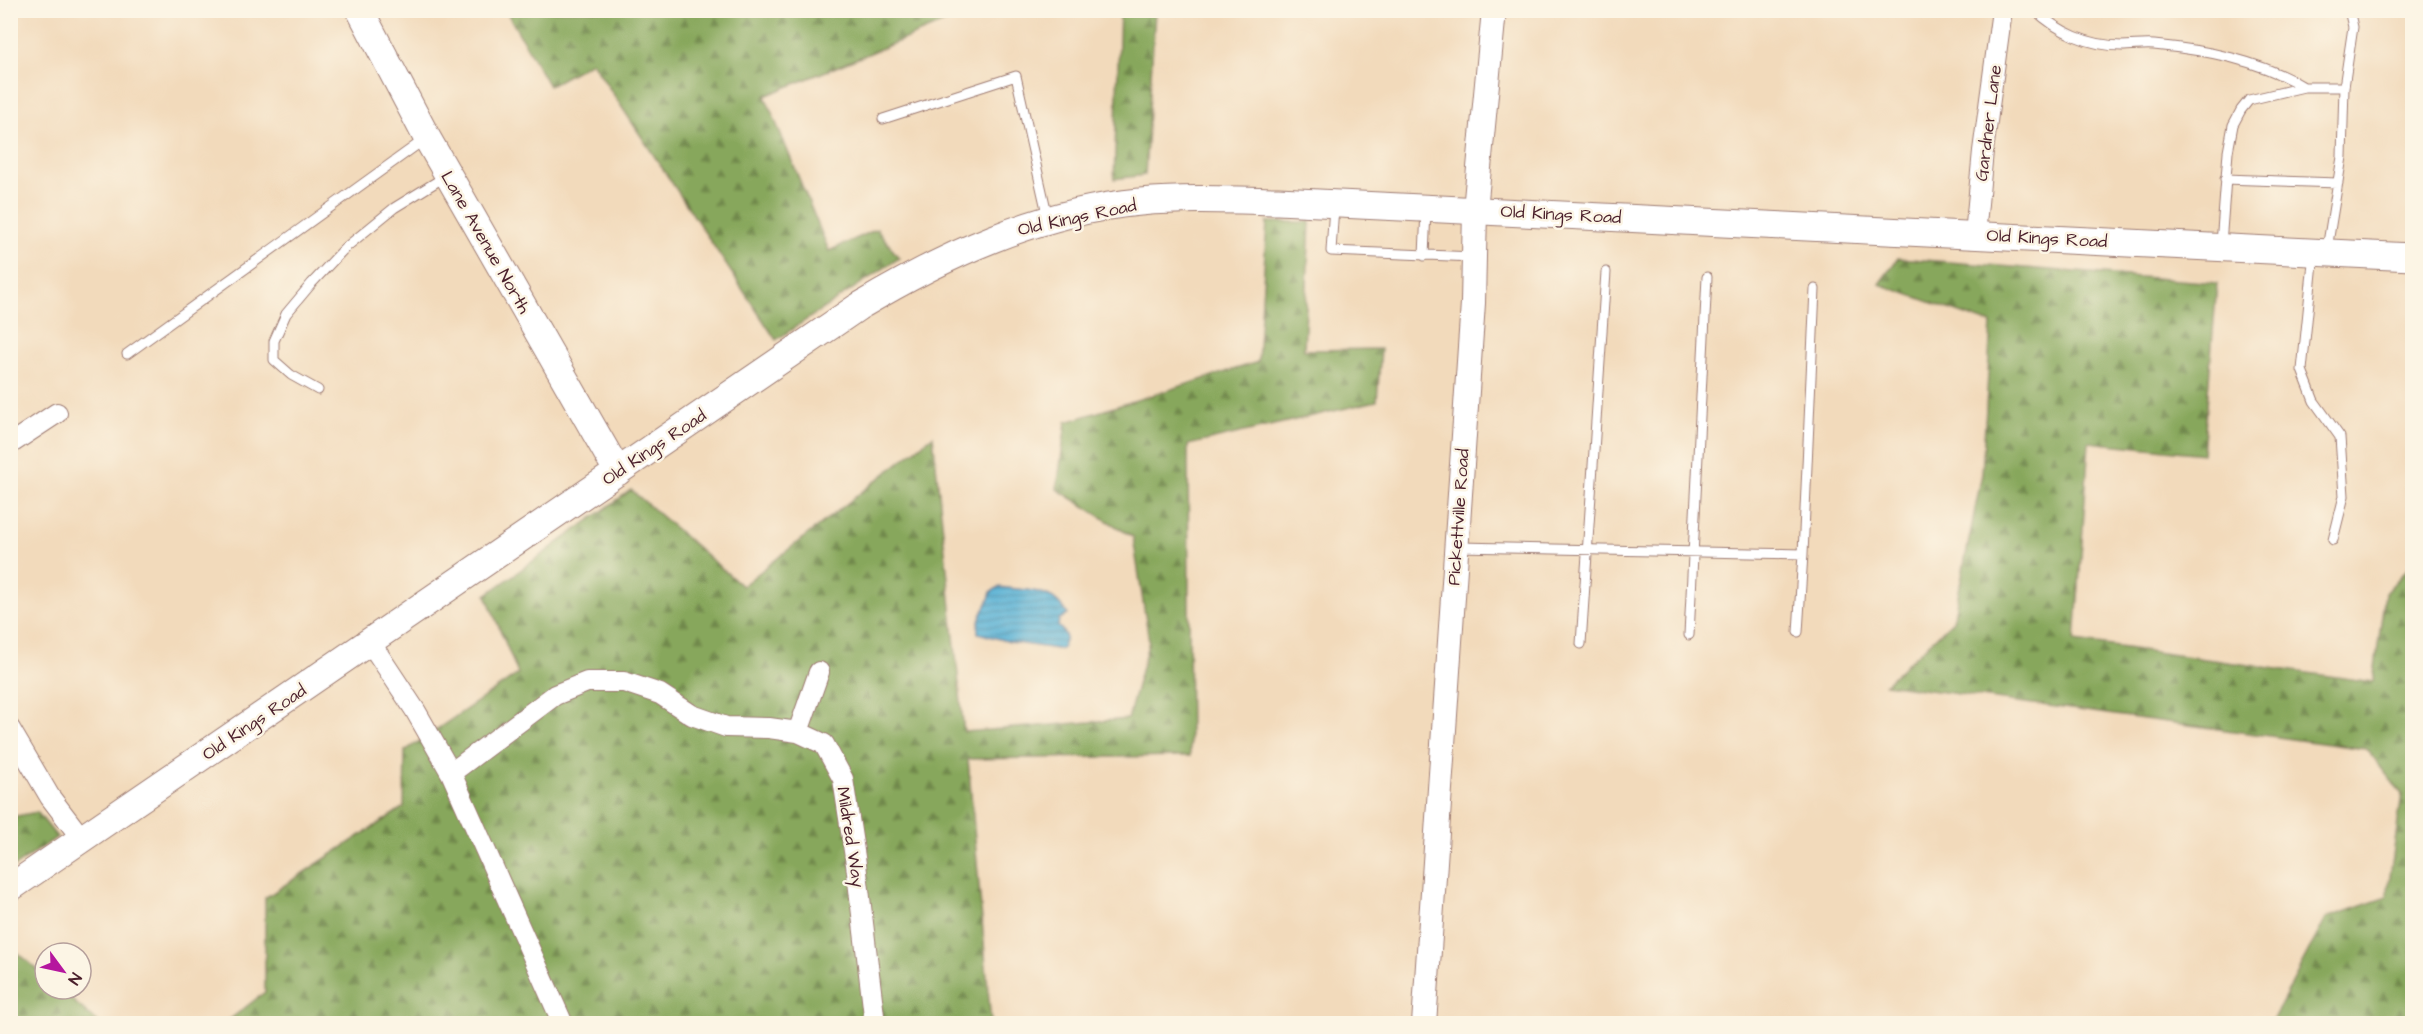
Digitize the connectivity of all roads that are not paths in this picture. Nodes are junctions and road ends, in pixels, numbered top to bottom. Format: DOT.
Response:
graph roads {
  1 [pos="360,10"];
  2 [pos="1494,10"];
  3 [pos="2002,10"];
  4 [pos="2035,10"];
  5 [pos="2349,10"];
  6 [pos="2304,87"];
  7 [pos="2344,87"];
  8 [pos="883,119"];
  9 [pos="427,138"];
  10 [pos="448,175"];
  11 [pos="2225,179"];
  12 [pos="2338,183"];
  13 [pos="1334,204"];
  14 [pos="1426,208"];
  15 [pos="1475,210"];
  16 [pos="1048,221"];
  17 [pos="1975,235"];
  18 [pos="2221,247"];
  19 [pos="2320,252"];
  20 [pos="1424,256"];
  21 [pos="1474,257"];
  22 [pos="2412,257"];
  23 [pos="1606,272"];
  24 [pos="1707,277"];
  25 [pos="1815,289"];
  26 [pos="127,354"];
  27 [pos="318,390"];
  28 [pos="57,412"];
  29 [pos="10,444"];
  30 [pos="618,472"];
  31 [pos="2333,540"];
  32 [pos="1456,547"];
  33 [pos="1587,549"];
  34 [pos="1693,551"];
  35 [pos="1803,554"];
  36 [pos="1798,632"];
  37 [pos="1689,635"];
  38 [pos="370,642"];
  39 [pos="1581,644"];
  40 [pos="819,672"];
  41 [pos="10,729"];
  42 [pos="798,732"];
  43 [pos="451,773"];
  44 [pos="82,839"];
  45 [pos="10,888"];
  46 [pos="563,1023"];
  47 [pos="875,1023"];
  48 [pos="1424,1023"];
  1 -- 9 [label="main road, Lane Avenue North"];
  2 -- 15 [label="street, Pickettville Road"];
  3 -- 17 [label="street, Gardner Lane"];
  4 -- 6 [label="lane"];
  5 -- 7 [label="lane"];
  6 -- 7 [label="lane"];
  6 -- 11 [label="lane"];
  7 -- 12 [label="lane"];
  8 -- 16 [label="lane"];
  9 -- 10 [label="main road, Lane Avenue North"];
  9 -- 26 [label="lane"];
  10 -- 27 [label="lane"];
  10 -- 30 [label="main road, Lane Avenue North"];
  11 -- 12 [label="lane"];
  11 -- 18 [label="lane"];
  12 -- 19 [label="lane"];
  13 -- 14 [label="main road, Old Kings Road"];
  13 -- 16 [label="main road, Old Kings Road"];
  13 -- 20 [label="lane"];
  14 -- 15 [label="main road, Old Kings Road"];
  14 -- 20 [label="lane"];
  15 -- 17 [label="main road, Old Kings Road"];
  15 -- 21 [label="street, Pickettville Road"];
  16 -- 30 [label="main road, Old Kings Road"];
  17 -- 18 [label="main road, Old Kings Road"];
  18 -- 19 [label="main road, Old Kings Road"];
  19 -- 22 [label="main road, Old Kings Road"];
  19 -- 31 [label="lane"];
  20 -- 21 [label="lane"];
  21 -- 32 [label="street, Pickettville Road"];
  23 -- 33 [label="lane"];
  24 -- 34 [label="lane"];
  25 -- 35 [label="lane"];
  28 -- 29 [label="street"];
  30 -- 38 [label="main road, Old Kings Road"];
  32 -- 33 [label="lane"];
  32 -- 48 [label="street, Pickettville Road"];
  33 -- 34 [label="lane"];
  33 -- 39 [label="lane"];
  34 -- 35 [label="lane"];
  34 -- 37 [label="lane"];
  35 -- 36 [label="lane"];
  38 -- 43 [label="street"];
  38 -- 44 [label="main road, Old Kings Road"];
  40 -- 42 [label="street"];
  41 -- 44 [label="street"];
  42 -- 43 [label="street, Mildred Way"];
  42 -- 47 [label="street, Mildred Way"];
  43 -- 46 [label="street"];
  44 -- 45 [label="main road, Old Kings Road"];
}
